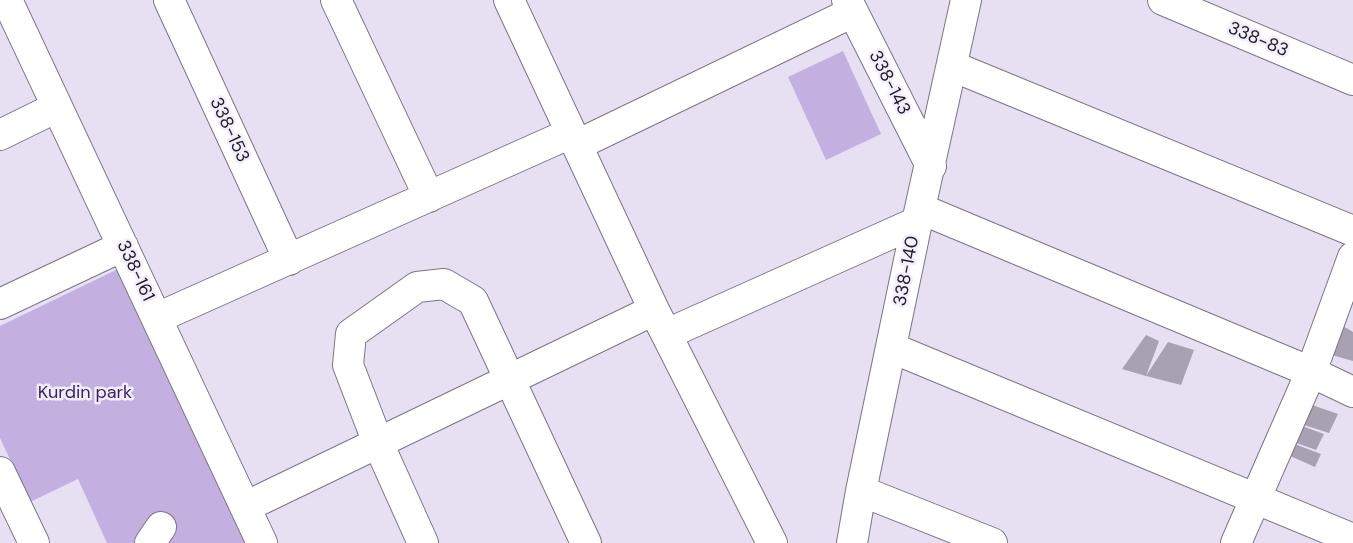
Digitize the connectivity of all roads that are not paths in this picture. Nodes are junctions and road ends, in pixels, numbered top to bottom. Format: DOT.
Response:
graph roads {
  1 [pos="7,0"];
  2 [pos="169,0"];
  3 [pos="336,0"];
  4 [pos="966,0"];
  5 [pos="1163,0"];
  6 [pos="513,1"];
  7 [pos="850,6"];
  8 [pos="952,66"];
  9 [pos="1353,80"];
  10 [pos="57,107"];
  11 [pos="0,135"];
  12 [pos="574,139"];
  13 [pos="931,166"];
  14 [pos="429,197"];
  15 [pos="919,216"];
  16 [pos="1353,231"];
  17 [pos="123,246"];
  18 [pos="1353,257"];
  19 [pos="289,260"];
  20 [pos="0,304"];
  21 [pos="157,318"];
  22 [pos="661,322"];
  23 [pos="892,348"];
  24 [pos="1311,372"];
  25 [pos="510,379"];
  26 [pos="1353,392"];
  27 [pos="378,443"];
  28 [pos="0,472"];
  29 [pos="861,491"];
  30 [pos="1255,498"];
  31 [pos="245,507"];
  32 [pos="1353,539"];
  33 [pos="34,543"];
  34 [pos="262,543"];
  35 [pos="423,543"];
  36 [pos="586,543"];
  37 [pos="772,543"];
  38 [pos="852,543"];
  39 [pos="992,543"];
  40 [pos="1236,543"];
  1 -- 10 [label="street, 338-161"];
  2 -- 19 [label="street, 338-153"];
  3 -- 14 [label="street"];
  4 -- 8 [label="street, 338-140"];
  5 -- 9 [label="street, 338-83"];
  6 -- 12 [label="street"];
  7 -- 12 [label="street"];
  7 -- 13 [label="street, 338-143"];
  8 -- 13 [label="street, 338-140"];
  8 -- 16 [label="street"];
  10 -- 11 [label="street"];
  10 -- 17 [label="street, 338-161"];
  12 -- 14 [label="street"];
  12 -- 22 [label="street"];
  13 -- 15 [label="street, 338-140"];
  14 -- 19 [label="street"];
  15 -- 22 [label="street"];
  15 -- 23 [label="street, 338-140"];
  15 -- 24 [label="street"];
  17 -- 20 [label="street"];
  17 -- 21 [label="street, 338-161"];
  18 -- 24 [label="street"];
  19 -- 21 [label="street"];
  21 -- 31 [label="street, 338-161"];
  22 -- 25 [label="street"];
  22 -- 37 [label="street"];
  23 -- 29 [label="street, 338-140"];
  23 -- 30 [label="street"];
  24 -- 26 [label="street"];
  24 -- 30 [label="street"];
  25 -- 27 [label="street"];
  25 -- 27 [label="street"];
  25 -- 36 [label="street"];
  27 -- 31 [label="street"];
  27 -- 35 [label="street"];
  28 -- 33 [label="street"];
  29 -- 38 [label="street, 338-140"];
  29 -- 39 [label="street"];
  30 -- 32 [label="street"];
  30 -- 40 [label="street"];
  31 -- 34 [label="street, 338-161"];
}
